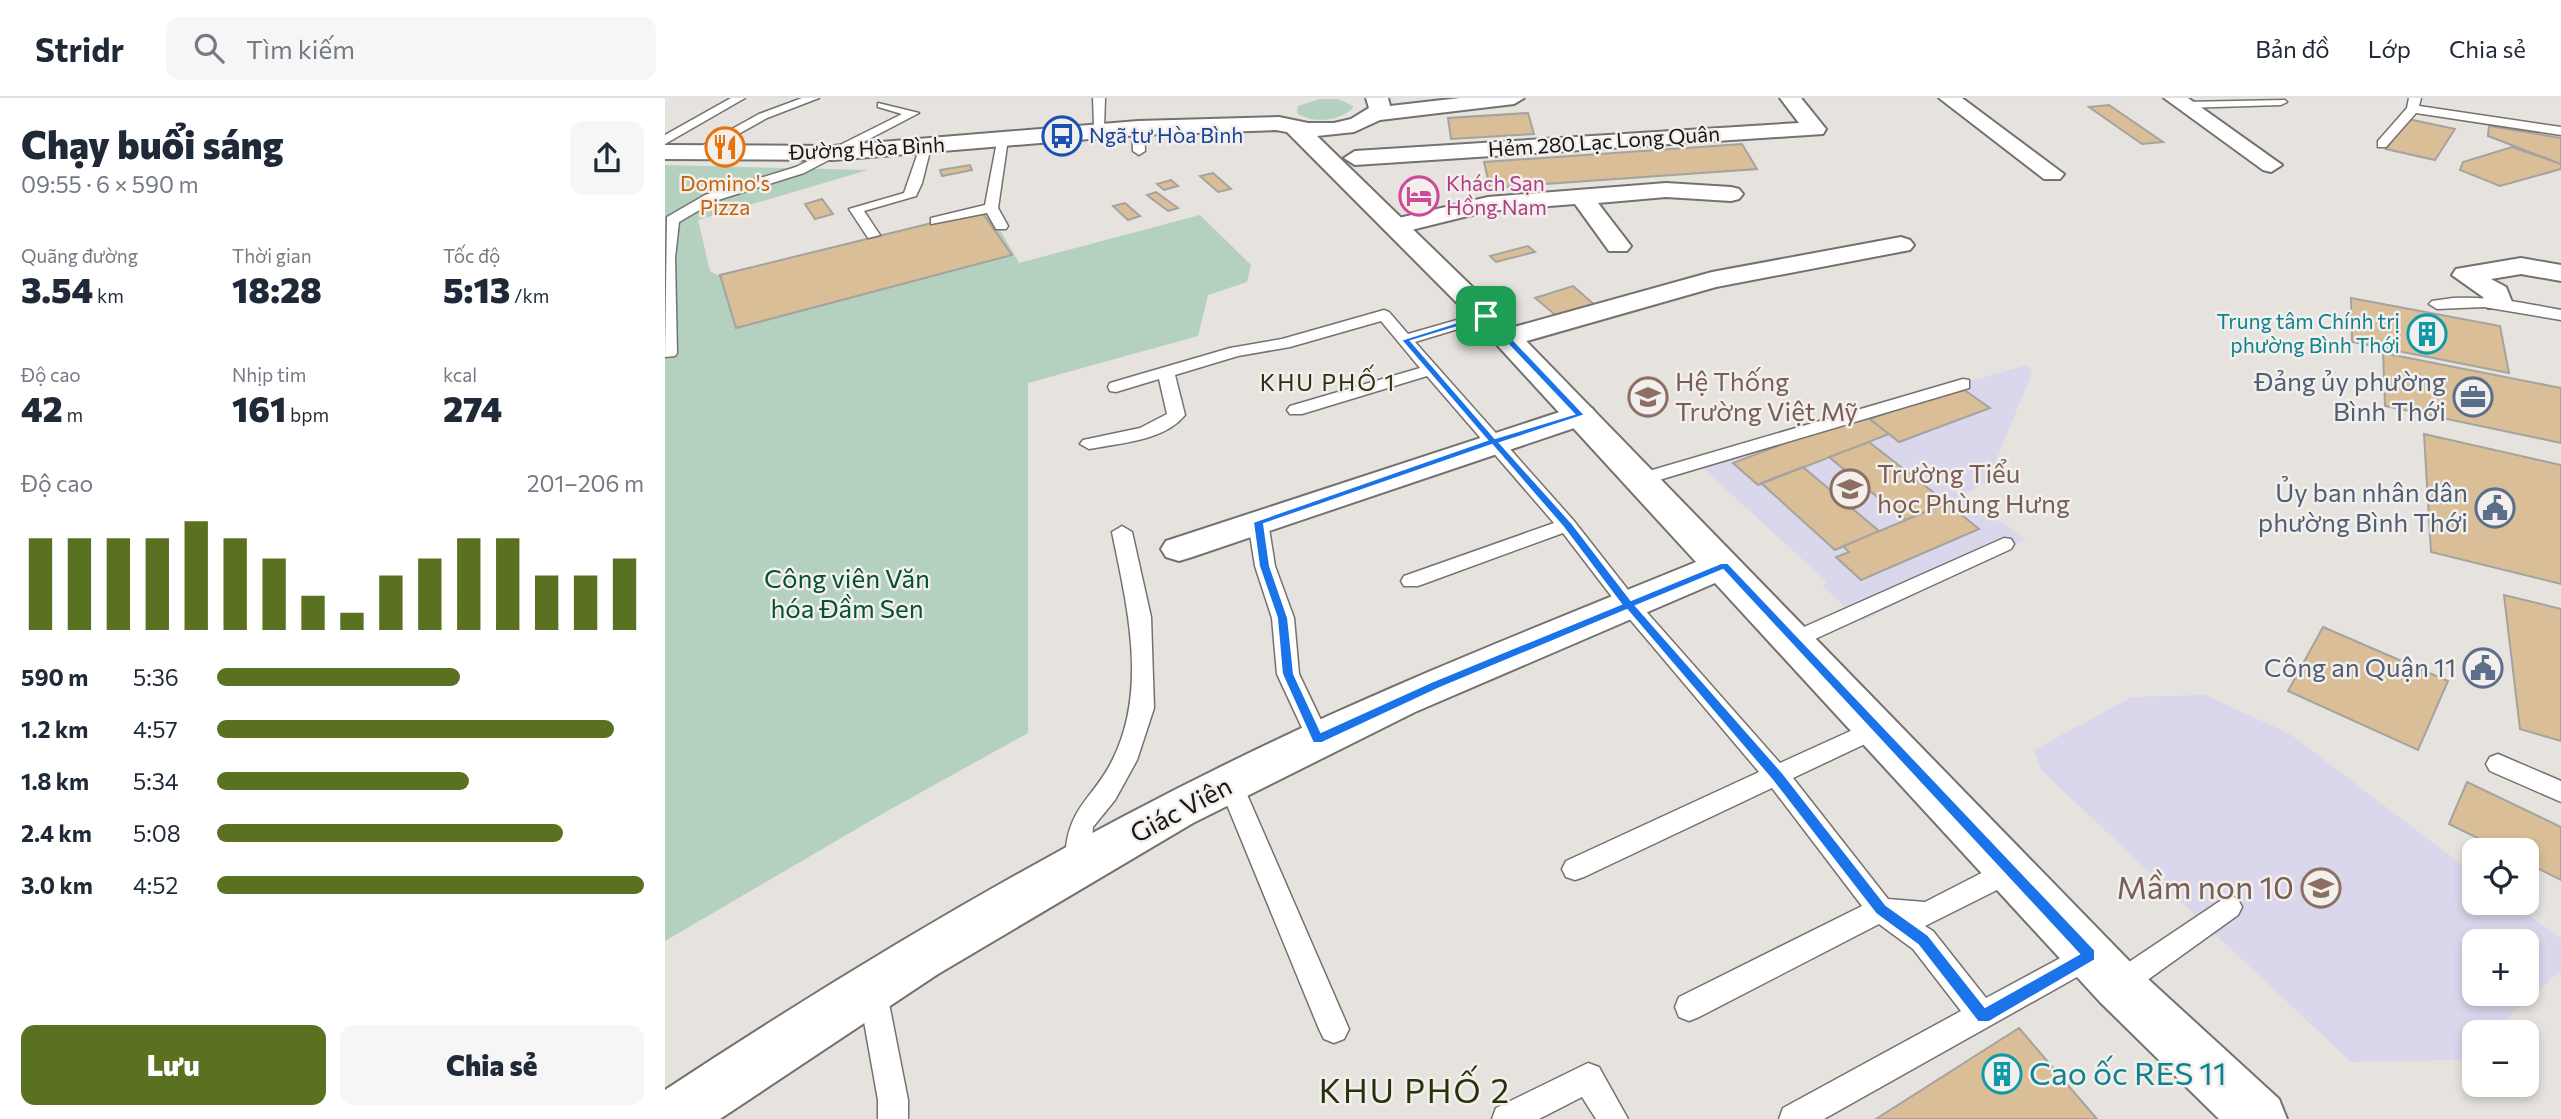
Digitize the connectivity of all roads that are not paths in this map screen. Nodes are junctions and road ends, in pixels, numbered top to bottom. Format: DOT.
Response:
graph roads {
  1 [pos="740,98"];
  2 [pos="813,98"];
  3 [pos="1099,98"];
  4 [pos="1514,98"];
  5 [pos="1790,98"];
  6 [pos="1949,98"];
  7 [pos="2179,102"];
  8 [pos="2281,102"];
  9 [pos="2414,103"];
  10 [pos="882,105"];
  11 [pos="1450,105"];
  12 [pos="1372,111"];
  13 [pos="1278,114"];
  14 [pos="1100,126"];
  15 [pos="1138,128"];
  16 [pos="2561,131"];
  17 [pos="1068,132"];
  18 [pos="1002,139"];
  19 [pos="665,140"];
  20 [pos="2382,144"];
  21 [pos="925,146"];
  22 [pos="1139,151"];
  23 [pos="665,152"];
  24 [pos="695,153"];
  25 [pos="834,153"];
  26 [pos="1356,163"];
  27 [pos="2270,165"];
  28 [pos="2052,174"];
  29 [pos="1731,194"];
  30 [pos="1580,195"];
  31 [pos="991,208"];
  32 [pos="936,221"];
  33 [pos="1000,226"];
  34 [pos="1395,226"];
  35 [pos="873,236"];
  36 [pos="1901,245"];
  37 [pos="1618,246"];
  38 [pos="2561,273"];
  39 [pos="2498,302"];
  40 [pos="2437,304"];
  41 [pos="2561,315"];
  42 [pos="1496,327"];
  43 [pos="1405,340"];
  44 [pos="669,353"];
  45 [pos="1430,370"];
  46 [pos="1166,372"];
  47 [pos="1963,384"];
  48 [pos="1116,387"];
  49 [pos="1296,410"];
  50 [pos="1581,415"];
  51 [pos="1493,442"];
  52 [pos="1089,444"];
  53 [pos="1642,479"];
  54 [pos="1258,522"];
  55 [pos="1567,525"];
  56 [pos="1122,532"];
  57 [pos="2004,544"];
  58 [pos="1179,549"];
  59 [pos="1724,565"];
  60 [pos="1411,581"];
  61 [pos="1629,605"];
  62 [pos="1794,640"];
  63 [pos="1876,729"];
  64 [pos="1318,739"];
  65 [pos="2498,764"];
  66 [pos="1777,776"];
  67 [pos="1230,783"];
  68 [pos="2561,792"];
  69 [pos="1077,865"];
  70 [pos="1575,869"];
  71 [pos="2010,872"];
  72 [pos="2229,906"];
  73 [pos="1881,910"];
  74 [pos="2090,955"];
  75 [pos="2118,985"];
  76 [pos="871,988"];
  77 [pos="1689,1007"];
  78 [pos="1983,1017"];
  79 [pos="1334,1029"];
  80 [pos="671,1119"];
  81 [pos="893,1119"];
  82 [pos="1507,1119"];
  83 [pos="1613,1119"];
  84 [pos="1794,1119"];
  85 [pos="2259,1119"];
  1 -- 19 [label="lane"];
  2 -- 24 [label="lane"];
  3 -- 14 [label="lane"];
  4 -- 11 [label="street"];
  5 -- 26 [label="street, Hẻm 280 Lạc Long Quân"];
  6 -- 28 [label="street"];
  7 -- 8 [label="lane"];
  7 -- 27 [label="street"];
  9 -- 16 [label="lane"];
  9 -- 20 [label="lane"];
  10 -- 25 [label="lane"];
  11 -- 12 [label="street"];
  11 -- 26 [label="street"];
  12 -- 13 [label="street"];
  12 -- 26 [label="street"];
  13 -- 14 [label="street, Đường Hòa Bình"];
  13 -- 15 [label="street, Đường Hòa Bình"];
  13 -- 26 [label="street"];
  14 -- 17 [label="street, Đường Hòa Bình"];
  15 -- 17 [label="street, Đường Hòa Bình"];
  15 -- 22 [label="lane"];
  17 -- 18 [label="street, Đường Hòa Bình"];
  18 -- 21 [label="street, Đường Hòa Bình"];
  18 -- 31 [label="lane"];
  21 -- 25 [label="street, Đường Hòa Bình"];
  21 -- 35 [label="lane"];
  23 -- 24 [label="street, Đường Hòa Bình"];
  24 -- 25 [label="street, Đường Hòa Bình"];
  25 -- 44 [label="lane"];
  26 -- 34 [label="street"];
  29 -- 30 [label="street"];
  30 -- 34 [label="street"];
  30 -- 37 [label="street"];
  31 -- 32 [label="lane"];
  31 -- 33 [label="lane"];
  34 -- 42 [label="street"];
  36 -- 42 [label="street"];
  38 -- 39 [label="street"];
  39 -- 40 [label="lane"];
  39 -- 41 [label="lane"];
  42 -- 43 [label="lane"];
  42 -- 50 [label="street"];
  43 -- 45 [label="lane"];
  43 -- 46 [label="lane"];
  45 -- 49 [label="lane"];
  45 -- 51 [label="lane"];
  46 -- 48 [label="lane"];
  46 -- 52 [label="lane"];
  47 -- 53 [label="lane"];
  50 -- 51 [label="street"];
  50 -- 53 [label="street"];
  51 -- 54 [label="street"];
  51 -- 55 [label="lane"];
  53 -- 59 [label="street"];
  54 -- 58 [label="street"];
  54 -- 64 [label="lane"];
  55 -- 60 [label="lane"];
  55 -- 61 [label="lane"];
  56 -- 69 [label="lane"];
  57 -- 62 [label="lane"];
  59 -- 61 [label="street, Giác Viên"];
  59 -- 62 [label="street"];
  61 -- 64 [label="street, Giác Viên"];
  61 -- 66 [label="lane"];
  62 -- 63 [label="street"];
  63 -- 66 [label="lane"];
  63 -- 71 [label="street"];
  64 -- 67 [label="street, Giác Viên"];
  65 -- 68 [label="lane"];
  66 -- 70 [label="lane"];
  66 -- 73 [label="lane"];
  67 -- 69 [label="street, Giác Viên"];
  67 -- 79 [label="lane"];
  69 -- 76 [label="street, Giác Viên"];
  71 -- 73 [label="lane"];
  71 -- 74 [label="street"];
  72 -- 75 [label="lane"];
  73 -- 77 [label="lane"];
  73 -- 78 [label="lane"];
  74 -- 75 [label="street"];
  74 -- 78 [label="lane"];
  75 -- 85 [label="street"];
  76 -- 80 [label="street, Giác Viên"];
  76 -- 81 [label="lane"];
  78 -- 84 [label="lane"];
  82 -- 83 [label="lane"];
}
